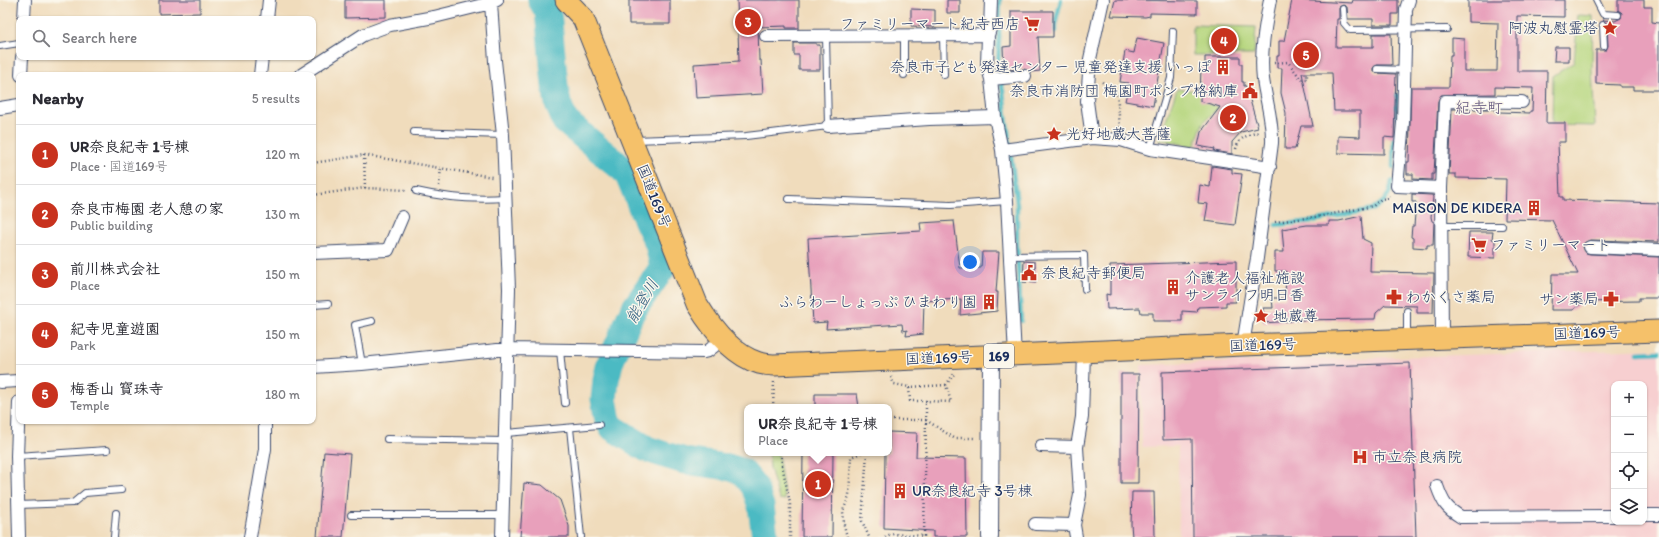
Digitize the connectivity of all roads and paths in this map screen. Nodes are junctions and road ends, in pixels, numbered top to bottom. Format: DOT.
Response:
graph roads {
  1 [pos="25,0"];
  2 [pos="270,0"];
  3 [pos="566,0"];
  4 [pos="991,0"];
  5 [pos="1103,0"];
  6 [pos="1270,0"];
  7 [pos="1409,0"];
  8 [pos="1596,0"];
  9 [pos="494,2"];
  10 [pos="1343,9"];
  11 [pos="1618,15"];
  12 [pos="24,16"];
  13 [pos="267,16"];
  14 [pos="1603,20"];
  15 [pos="1406,29"];
  16 [pos="1448,29"];
  17 [pos="1173,31"];
  18 [pos="988,35"];
  19 [pos="766,36"];
  20 [pos="826,36"];
  21 [pos="904,36"];
  22 [pos="943,36"];
  23 [pos="16,43"];
  24 [pos="0,46"];
  25 [pos="1604,46"];
  26 [pos="22,60"];
  27 [pos="262,60"];
  28 [pos="1272,63"];
  29 [pos="1377,69"];
  30 [pos="1405,70"];
  31 [pos="21,72"];
  32 [pos="260,72"];
  33 [pos="306,72"];
  34 [pos="1089,72"];
  35 [pos="904,75"];
  36 [pos="944,75"];
  37 [pos="1308,75"];
  38 [pos="1025,76"];
  39 [pos="991,79"];
  40 [pos="1522,102"];
  41 [pos="16,105"];
  42 [pos="0,108"];
  43 [pos="995,117"];
  44 [pos="828,126"];
  45 [pos="1273,128"];
  46 [pos="414,132"];
  47 [pos="503,135"];
  48 [pos="1092,138"];
  49 [pos="631,140"];
  50 [pos="1121,140"];
  51 [pos="1150,149"];
  52 [pos="1002,150"];
  53 [pos="364,155"];
  54 [pos="1234,162"];
  55 [pos="316,163"];
  56 [pos="442,168"];
  57 [pos="1270,168"];
  58 [pos="504,179"];
  59 [pos="1397,186"];
  60 [pos="365,188"];
  61 [pos="1441,188"];
  62 [pos="416,191"];
  63 [pos="316,196"];
  64 [pos="437,196"];
  65 [pos="505,198"];
  66 [pos="789,199"];
  67 [pos="1007,201"];
  68 [pos="402,217"];
  69 [pos="1261,223"];
  70 [pos="1442,226"];
  71 [pos="1502,226"];
  72 [pos="1590,246"];
  73 [pos="1659,250"];
  74 [pos="316,253"];
  75 [pos="1010,256"];
  76 [pos="1085,289"];
  77 [pos="328,304"];
  78 [pos="316,305"];
  79 [pos="1407,311"];
  80 [pos="372,321"];
  81 [pos="1659,331"];
  82 [pos="1442,338"];
  83 [pos="723,339"];
  84 [pos="1407,339"];
  85 [pos="1243,345"];
  86 [pos="506,349"];
  87 [pos="560,350"];
  88 [pos="1084,352"];
  89 [pos="991,356"];
  90 [pos="1015,356"];
  91 [pos="885,360"];
  92 [pos="362,364"];
  93 [pos="774,365"];
  94 [pos="316,367"];
  95 [pos="16,381"];
  96 [pos="0,382"];
  97 [pos="909,387"];
  98 [pos="926,401"];
  99 [pos="565,403"];
  100 [pos="773,404"];
  101 [pos="892,420"];
  102 [pos="926,420"];
  103 [pos="18,424"];
  104 [pos="265,424"];
  105 [pos="599,425"];
  106 [pos="570,428"];
  107 [pos="506,437"];
  108 [pos="387,439"];
  109 [pos="990,439"];
  110 [pos="1041,446"];
  111 [pos="1077,447"];
  112 [pos="107,450"];
  113 [pos="17,456"];
  114 [pos="781,456"];
  115 [pos="854,456"];
  116 [pos="867,456"];
  117 [pos="1437,486"];
  118 [pos="121,490"];
  119 [pos="1547,504"];
  120 [pos="18,505"];
  121 [pos="116,513"];
  122 [pos="352,514"];
  123 [pos="503,515"];
  124 [pos="1659,515"];
  125 [pos="1611,516"];
  126 [pos="1647,516"];
  127 [pos="1547,517"];
  128 [pos="1035,524"];
  129 [pos="1075,531"];
  130 [pos="924,536"];
  131 [pos="19,537"];
  132 [pos="114,537"];
  133 [pos="250,537"];
  134 [pos="502,537"];
  135 [pos="581,537"];
  136 [pos="790,537"];
  137 [pos="847,537"];
  138 [pos="869,537"];
  139 [pos="884,537"];
  140 [pos="990,537"];
  1 -- 12 [label="street"];
  2 -- 13 [label="street"];
  3 -- 49 [label="highway, 国道169号 / 169"];
  4 -- 18 [label="street"];
  5 -- 34 [label="street"];
  6 -- 45 [label="street"];
  7 -- 15 [label="street"];
  8 -- 14 [label="lane"];
  9 -- 33 [label="street"];
  9 -- 47 [label="street"];
  10 -- 15 [label="lane"];
  11 -- 14 [label="lane"];
  14 -- 25 [label="lane"];
  15 -- 16 [label="lane"];
  15 -- 30 [label="street"];
  17 -- 51 [label="lane"];
  18 -- 22 [label="street"];
  18 -- 39 [label="street"];
  19 -- 20 [label="street"];
  20 -- 21 [label="street"];
  20 -- 44 [label="lane"];
  21 -- 22 [label="street"];
  21 -- 35 [label="lane"];
  22 -- 36 [label="lane"];
  23 -- 24 [label="lane"];
  26 -- 31 [label="street"];
  27 -- 32 [label="street"];
  28 -- 37 [label="path"];
  29 -- 30 [label="lane"];
  30 -- 59 [label="street"];
  34 -- 48 [label="street"];
  34 -- 50 [label="path"];
  38 -- 39 [label="street"];
  39 -- 43 [label="street"];
  40 -- 61 [label="street"];
  41 -- 42 [label="street"];
  43 -- 44 [label="street"];
  43 -- 52 [label="street"];
  44 -- 49 [label="lane"];
  45 -- 54 [label="path"];
  45 -- 57 [label="street"];
  46 -- 47 [label="lane"];
  47 -- 58 [label="street"];
  48 -- 50 [label="street"];
  48 -- 52 [label="street"];
  49 -- 83 [label="highway, 国道169号 / 169"];
  50 -- 51 [label="street"];
  51 -- 54 [label="street"];
  52 -- 67 [label="street"];
  53 -- 55 [label="path"];
  53 -- 56 [label="path"];
  53 -- 60 [label="path"];
  54 -- 57 [label="street"];
  56 -- 58 [label="path"];
  56 -- 64 [label="path"];
  57 -- 69 [label="street"];
  58 -- 65 [label="street"];
  59 -- 61 [label="street"];
  59 -- 69 [label="path"];
  60 -- 62 [label="path"];
  60 -- 63 [label="path"];
  61 -- 70 [label="street"];
  62 -- 64 [label="lane"];
  64 -- 65 [label="lane"];
  65 -- 86 [label="street"];
  66 -- 67 [label="lane"];
  67 -- 75 [label="street"];
  68 -- 74 [label="street"];
  69 -- 85 [label="street"];
  70 -- 71 [label="lane"];
  70 -- 82 [label="street"];
  72 -- 73 [label="street"];
  75 -- 76 [label="lane"];
  75 -- 90 [label="street"];
  77 -- 78 [label="lane"];
  79 -- 84 [label="lane"];
  80 -- 92 [label="lane"];
  81 -- 82 [label="highway, 国道169号 / 169"];
  82 -- 84 [label="highway, 国道169号 / 169"];
  83 -- 87 [label="street"];
  83 -- 93 [label="highway, 国道169号 / 169"];
  84 -- 85 [label="highway, 国道169号 / 169"];
  85 -- 88 [label="highway, 国道169号 / 169"];
  86 -- 87 [label="street"];
  86 -- 92 [label="street"];
  86 -- 107 [label="street"];
  87 -- 99 [label="lane"];
  88 -- 90 [label="highway, 国道169号 / 169"];
  88 -- 111 [label="street"];
  89 -- 90 [label="highway, 国道169号 / 169"];
  89 -- 91 [label="highway, 国道169号 / 169"];
  89 -- 109 [label="street"];
  91 -- 93 [label="highway, 国道169号 / 169"];
  91 -- 97 [label="path"];
  92 -- 94 [label="street"];
  93 -- 100 [label="path"];
  95 -- 96 [label="street"];
  97 -- 98 [label="path"];
  97 -- 98 [label="path"];
  98 -- 102 [label="path"];
  101 -- 102 [label="path"];
  102 -- 109 [label="path"];
  102 -- 130 [label="path"];
  103 -- 113 [label="street"];
  104 -- 133 [label="street"];
  105 -- 106 [label="lane"];
  106 -- 107 [label="lane"];
  106 -- 135 [label="lane"];
  107 -- 108 [label="lane"];
  107 -- 123 [label="street"];
  109 -- 140 [label="street"];
  110 -- 111 [label="street"];
  111 -- 129 [label="street"];
  112 -- 113 [label="lane"];
  113 -- 120 [label="street"];
  114 -- 136 [label="path"];
  115 -- 137 [label="path"];
  116 -- 138 [label="path"];
  117 -- 127 [label="street"];
  118 -- 120 [label="lane"];
  119 -- 127 [label="street"];
  120 -- 131 [label="street"];
  121 -- 132 [label="lane"];
  122 -- 123 [label="lane"];
  123 -- 134 [label="street"];
  124 -- 126 [label="street"];
  125 -- 127 [label="street"];
  128 -- 129 [label="street"];
  130 -- 139 [label="path"];
}
